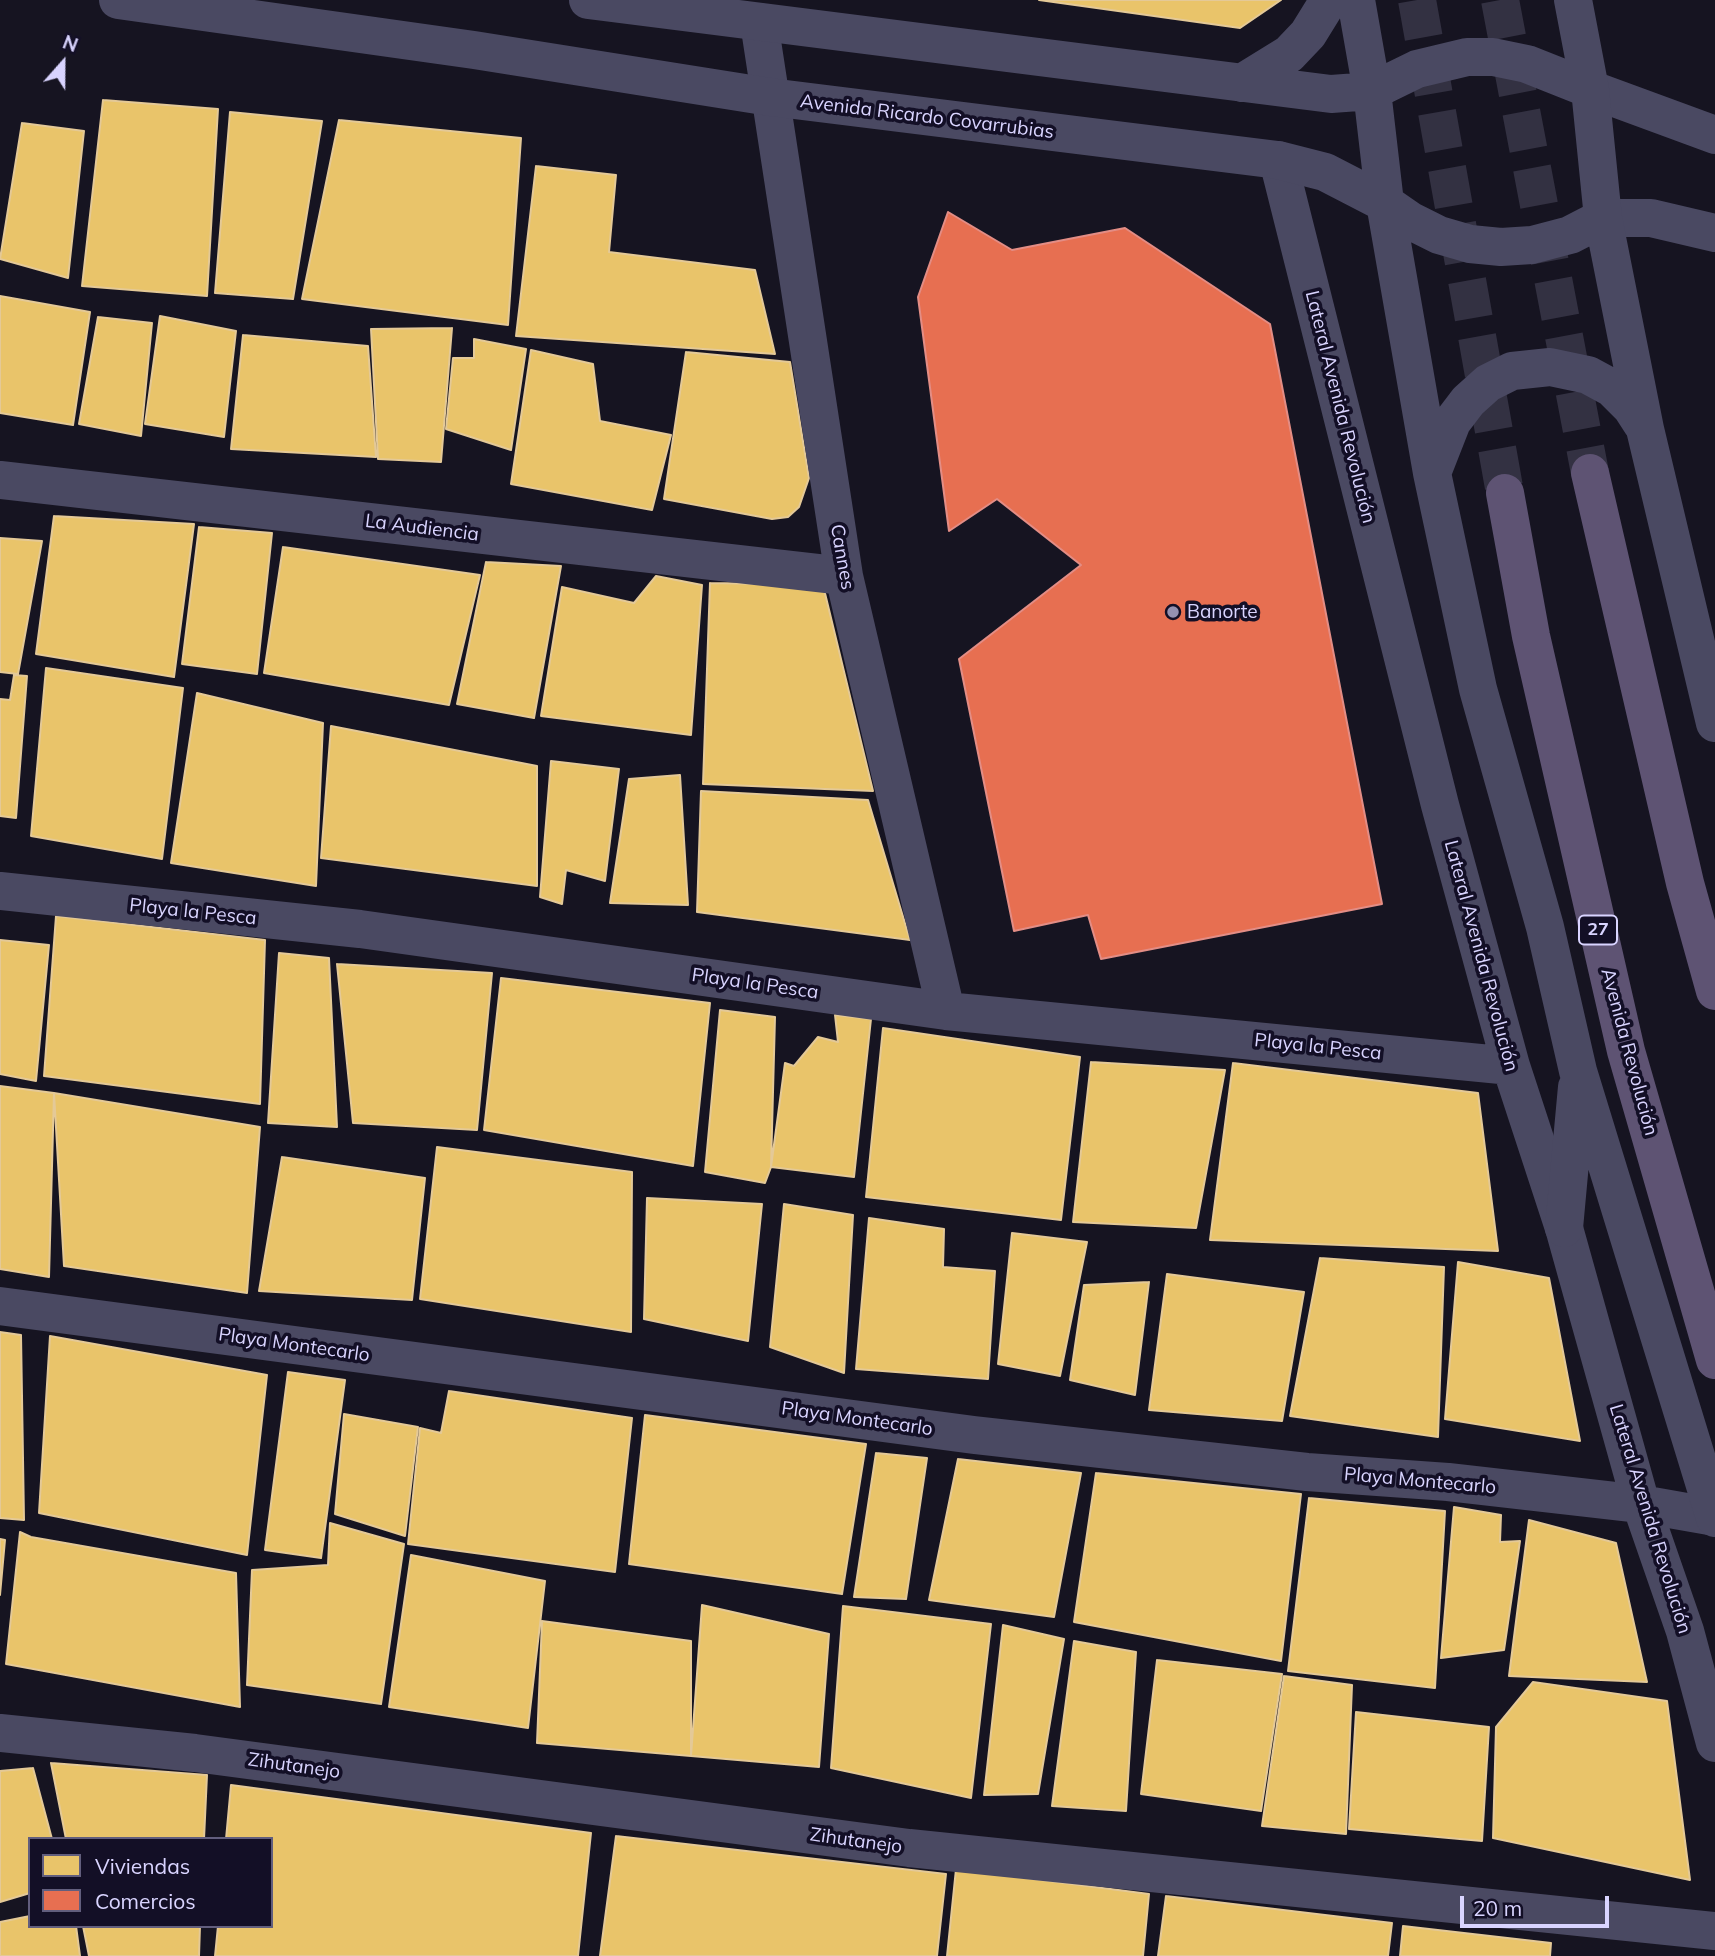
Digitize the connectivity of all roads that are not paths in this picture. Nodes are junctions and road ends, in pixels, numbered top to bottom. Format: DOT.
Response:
graph roads {
  1 [pos="118,0"];
  2 [pos="588,0"];
  3 [pos="1329,0"];
  4 [pos="1356,0"];
  5 [pos="1573,0"];
  6 [pos="759,22"];
  7 [pos="1242,83"];
  8 [pos="1590,89"];
  9 [pos="1372,91"];
  10 [pos="770,97"];
  11 [pos="1715,135"];
  12 [pos="1278,160"];
  13 [pos="1385,202"];
  14 [pos="1603,218"];
  15 [pos="1715,233"];
  16 [pos="1645,429"];
  17 [pos="1432,473"];
  18 [pos="1590,473"];
  19 [pos="0,480"];
  20 [pos="1505,494"];
  21 [pos="844,576"];
  22 [pos="1715,723"];
  23 [pos="0,891"];
  24 [pos="1715,991"];
  25 [pos="946,1011"];
  26 [pos="1511,1066"];
  27 [pos="1578,1071"];
  28 [pos="1564,1228"];
  29 [pos="0,1306"];
  30 [pos="1715,1360"];
  31 [pos="1641,1504"];
  32 [pos="1715,1517"];
  33 [pos="0,1733"];
  34 [pos="1715,1743"];
  35 [pos="1715,1931"];
  1 -- 10 [label="street, Avenida Ricardo Covarrubias"];
  2 -- 6 [label="street"];
  3 -- 7 [label="street"];
  4 -- 9 [label="street"];
  5 -- 8 [label="street"];
  6 -- 7 [label="street"];
  6 -- 10 [label="street, Cannes"];
  7 -- 9 [label="street"];
  8 -- 9 [label="street"];
  8 -- 11 [label="street"];
  8 -- 14 [label="street"];
  9 -- 13 [label="street"];
  10 -- 12 [label="street, Avenida Ricardo Covarrubias"];
  10 -- 21 [label="street, Cannes"];
  12 -- 13 [label="street, Avenida Ricardo Covarrubias"];
  12 -- 26 [label="street, Lateral Avenida Revolución"];
  13 -- 14 [label="street, Avenida Ricardo Covarrubias"];
  13 -- 17 [label="street"];
  14 -- 15 [label="street, Avenida Ricardo Covarrubias"];
  14 -- 16 [label="street"];
  16 -- 17 [label="street"];
  16 -- 22 [label="street"];
  17 -- 27 [label="street"];
  18 -- 24 [label="main road"];
  19 -- 21 [label="street, La Audiencia"];
  20 -- 30 [label="main road, Avenida Revolución / 27"];
  21 -- 25 [label="street, Cannes"];
  23 -- 25 [label="street, Playa la Pesca"];
  25 -- 26 [label="street, Playa la Pesca"];
  26 -- 28 [label="street, Lateral Avenida Revolución"];
  27 -- 28 [label="street"];
  27 -- 32 [label="street"];
  28 -- 31 [label="street, Lateral Avenida Revolución"];
  29 -- 31 [label="street, Playa Montecarlo"];
  31 -- 32 [label="street, Playa Montecarlo"];
  31 -- 34 [label="street, Lateral Avenida Revolución"];
  33 -- 35 [label="street, Zihutanejo"];
}
